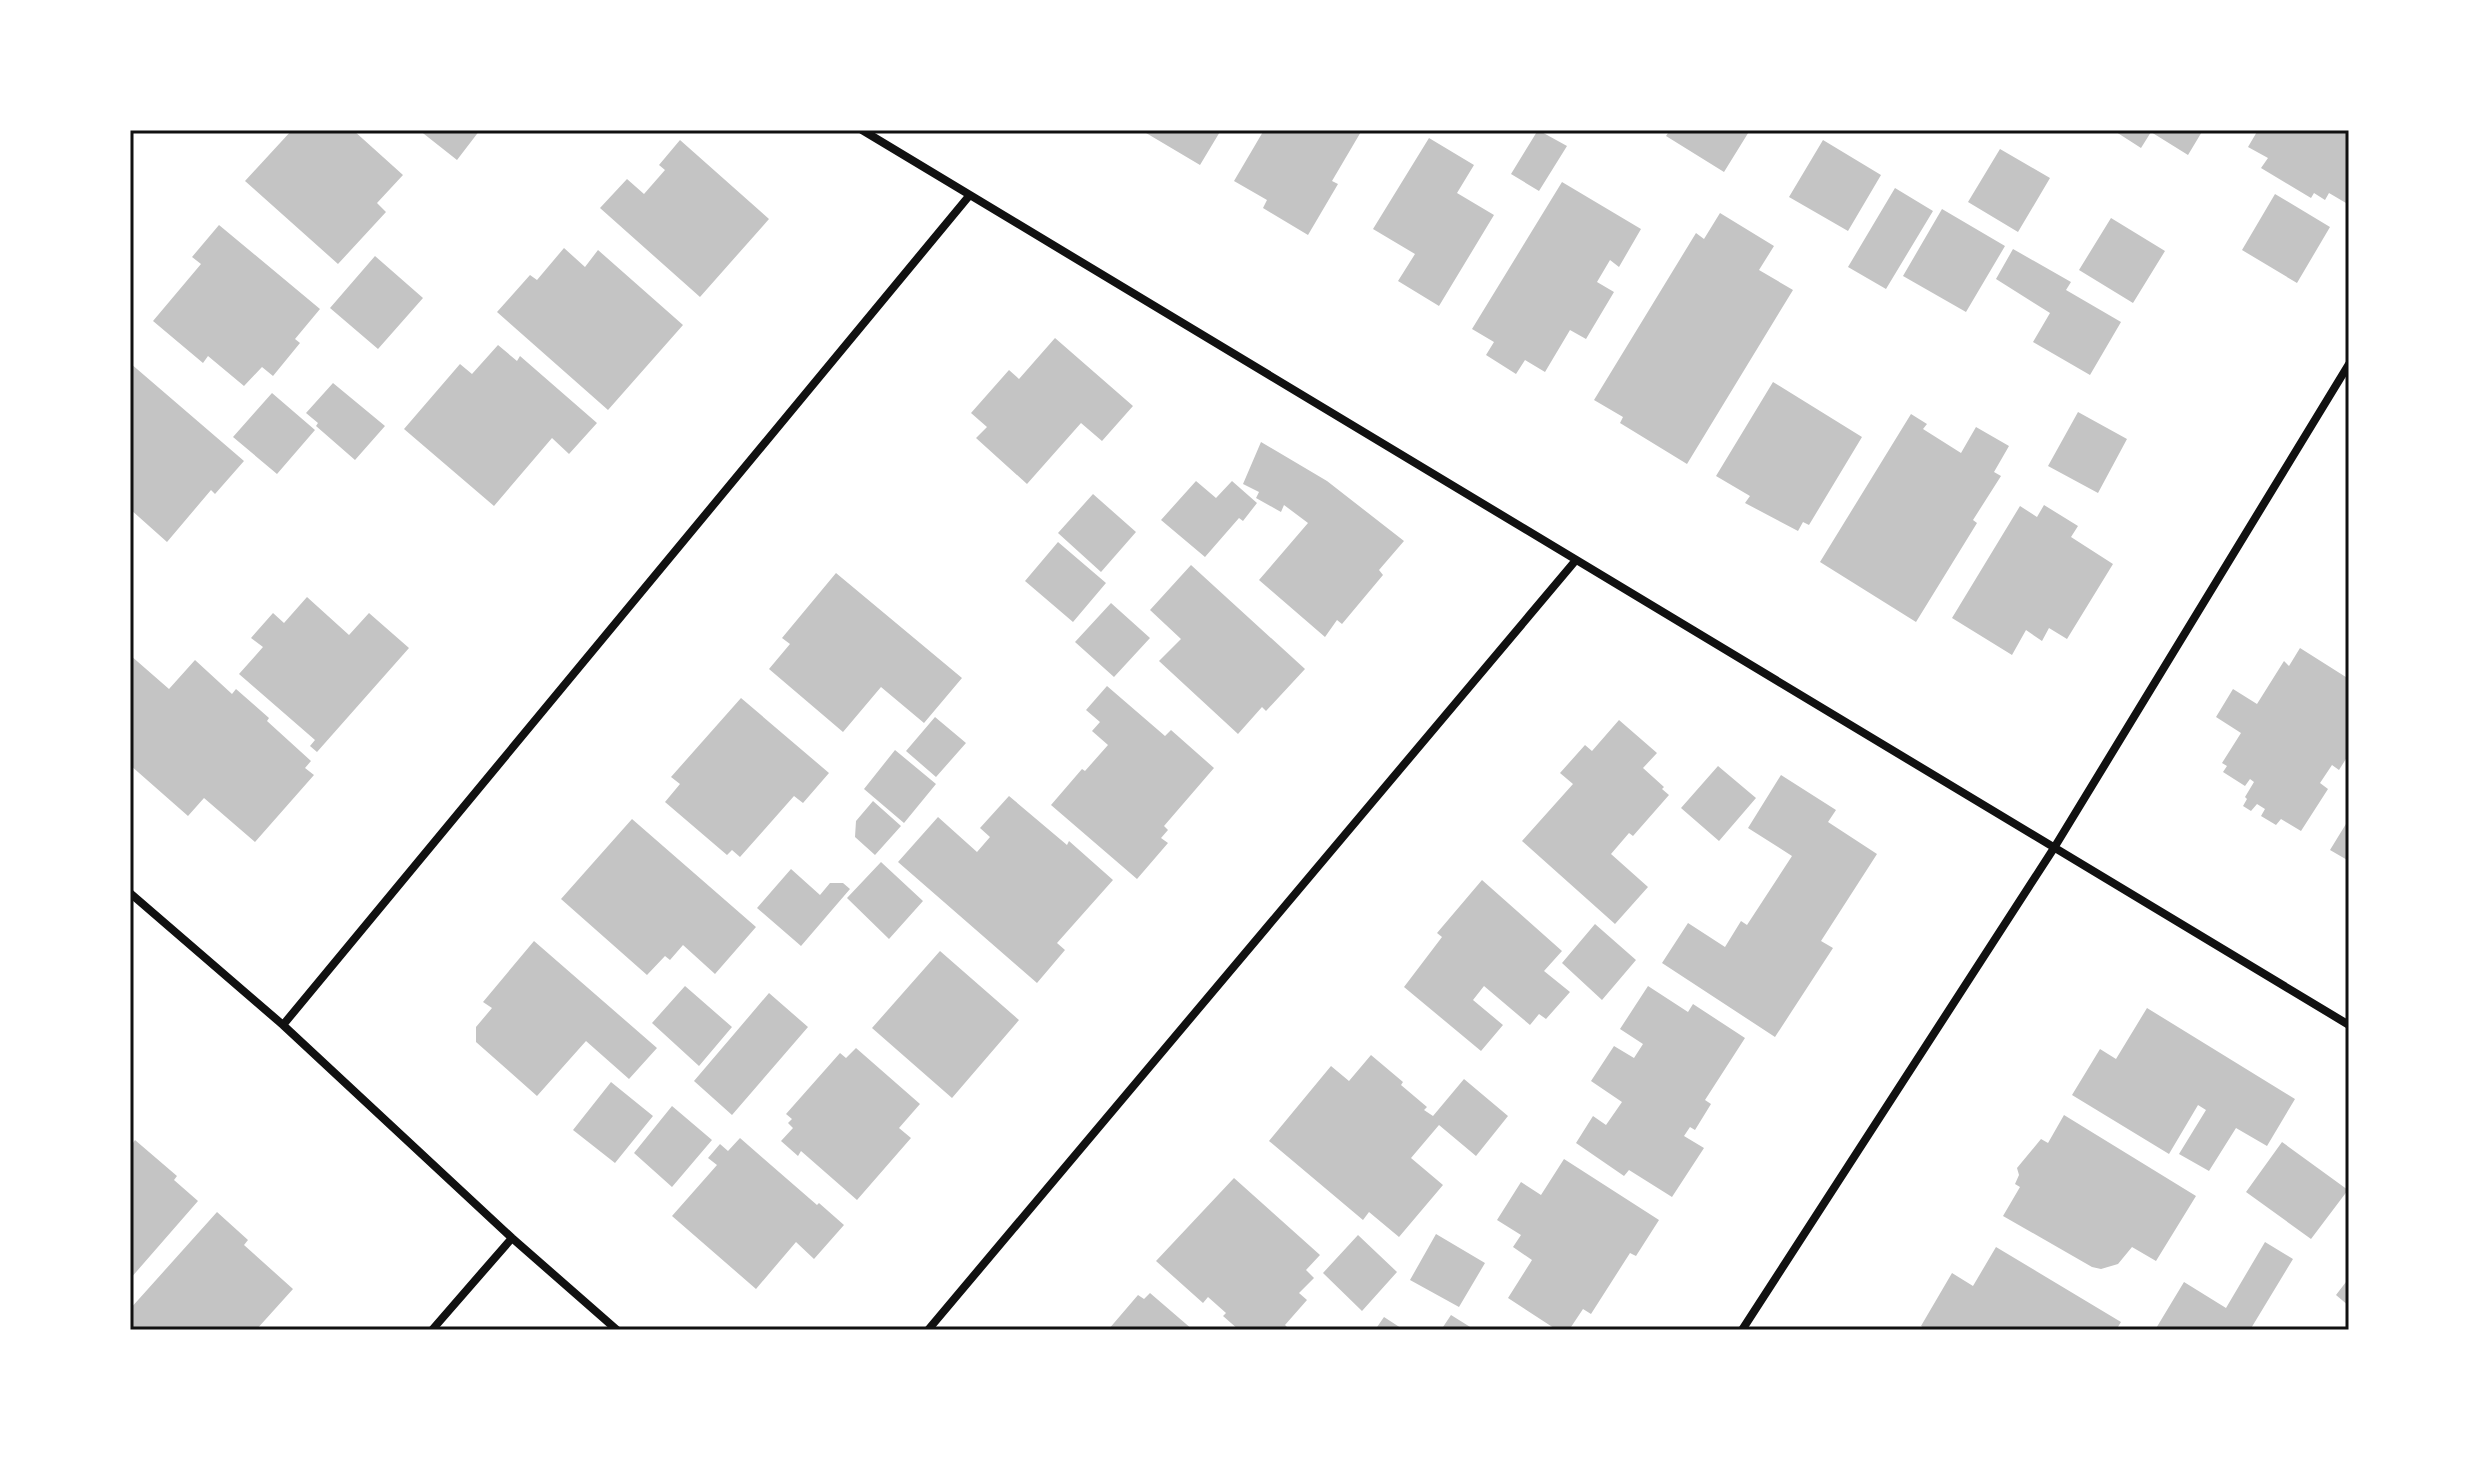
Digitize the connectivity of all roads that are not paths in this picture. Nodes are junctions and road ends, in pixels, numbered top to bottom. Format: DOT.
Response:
graph roads {
  1 [pos="862,130"];
  2 [pos="969,196"];
  3 [pos="2349,364"];
  4 [pos="1576,560"];
  5 [pos="2054,848"];
  6 [pos="130,893"];
  7 [pos="283,1025"];
  8 [pos="2349,1025"];
  9 [pos="512,1238"];
  10 [pos="432,1330"];
  11 [pos="617,1330"];
  12 [pos="928,1330"];
  13 [pos="1742,1330"];
  1 -- 2 [label="street"];
  2 -- 4 [label="street"];
  2 -- 7 [label="street"];
  3 -- 5 [label="street"];
  4 -- 5 [label="street"];
  4 -- 12 [label="street"];
  5 -- 8 [label="street"];
  5 -- 13 [label="street"];
  6 -- 7 [label="street"];
  7 -- 9 [label="street"];
  9 -- 10 [label="street"];
  9 -- 11 [label="street"];
}
